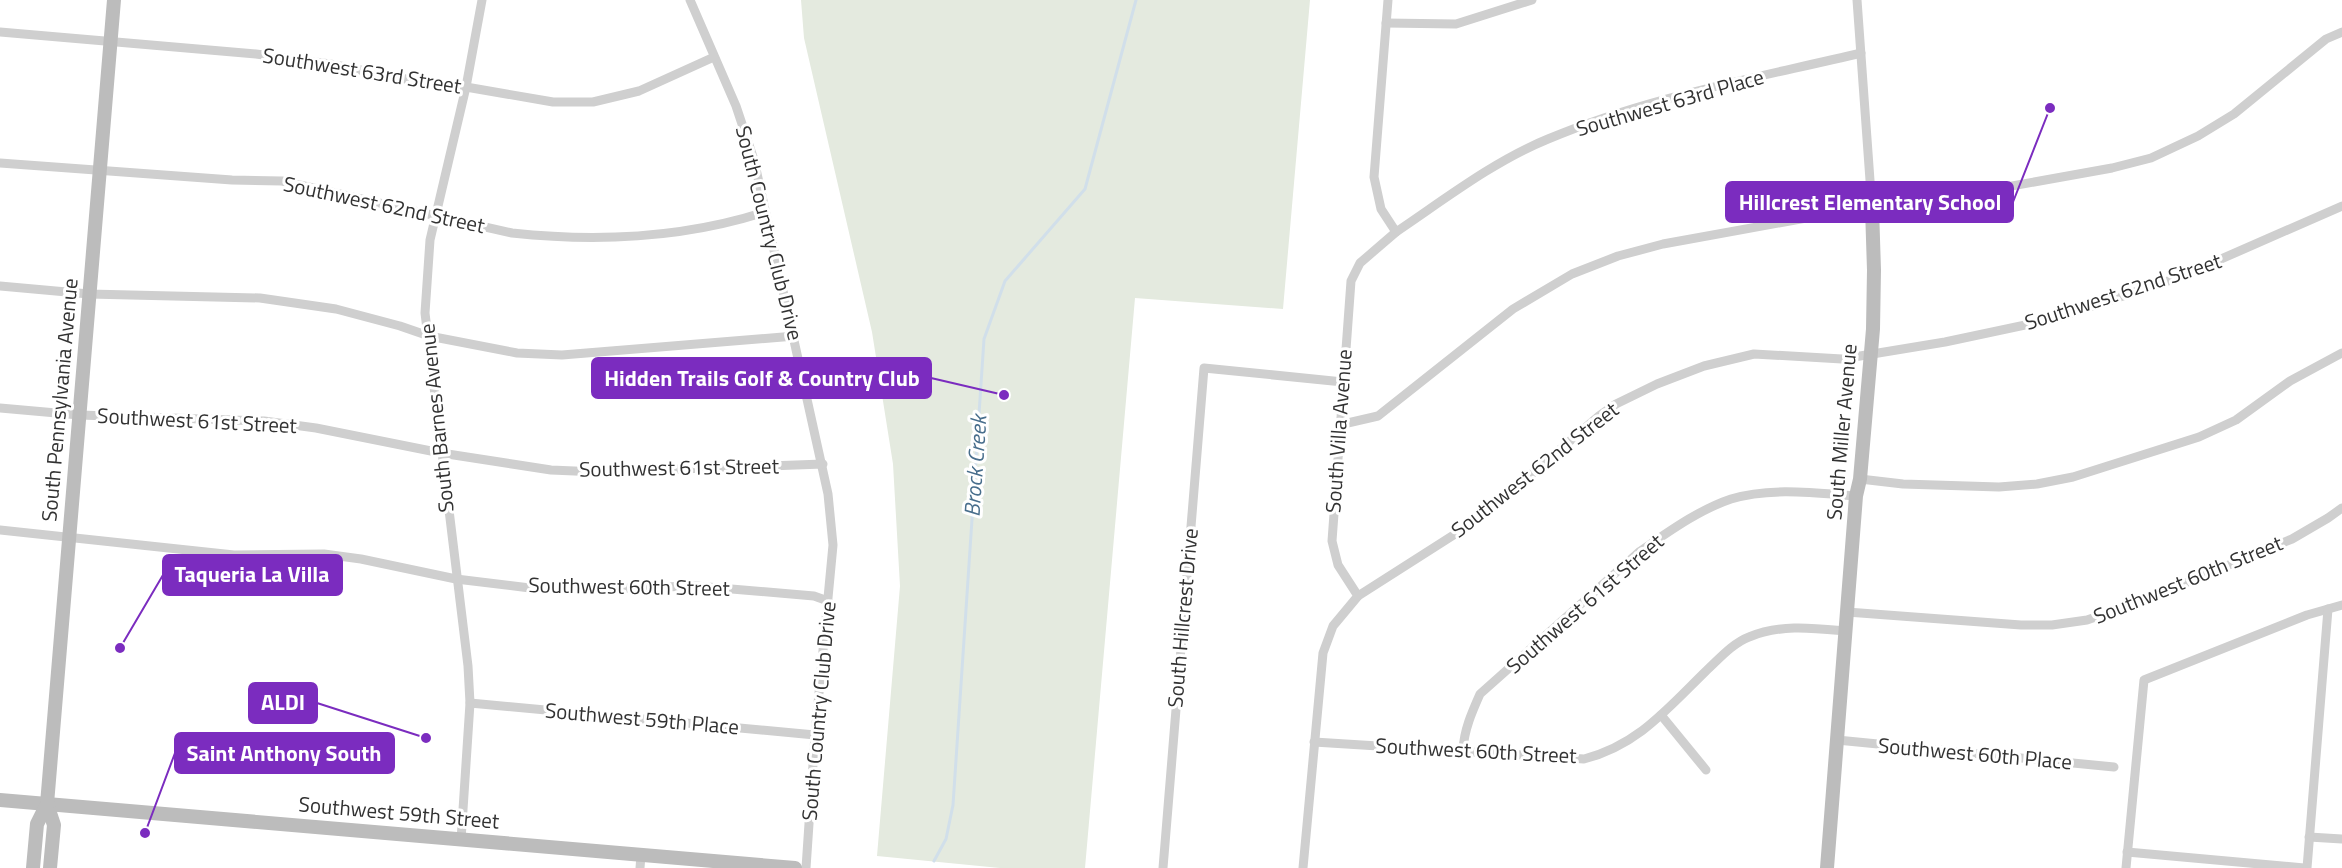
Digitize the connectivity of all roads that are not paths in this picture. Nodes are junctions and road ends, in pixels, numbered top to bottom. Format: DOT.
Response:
graph roads {
  1 [pos="114,0"];
  2 [pos="482,0"];
  3 [pos="690,0"];
  4 [pos="1388,0"];
  5 [pos="1532,0"];
  6 [pos="1857,0"];
  7 [pos="1386,23"];
  8 [pos="0,32"];
  9 [pos="2342,32"];
  10 [pos="111,41"];
  11 [pos="1861,53"];
  12 [pos="714,57"];
  13 [pos="466,87"];
  14 [pos="0,163"];
  15 [pos="100,172"];
  16 [pos="2342,206"];
  17 [pos="1872,208"];
  18 [pos="765,212"];
  19 [pos="436,216"];
  20 [pos="1396,232"];
  21 [pos="0,286"];
  22 [pos="89,294"];
  23 [pos="429,336"];
  24 [pos="795,336"];
  25 [pos="2342,353"];
  26 [pos="1869,354"];
  27 [pos="1343,382"];
  28 [pos="0,408"];
  29 [pos="80,415"];
  30 [pos="1339,426"];
  31 [pos="441,453"];
  32 [pos="823,464"];
  33 [pos="1860,479"];
  34 [pos="1856,496"];
  35 [pos="2342,508"];
  36 [pos="0,530"];
  37 [pos="70,537"];
  38 [pos="456,579"];
  39 [pos="1358,596"];
  40 [pos="828,601"];
  41 [pos="2342,605"];
  42 [pos="2328,609"];
  43 [pos="1847,612"];
  44 [pos="1845,632"];
  45 [pos="470,703"];
  46 [pos="1660,715"];
  47 [pos="815,735"];
  48 [pos="1837,740"];
  49 [pos="1314,742"];
  50 [pos="1463,750"];
  51 [pos="2114,767"];
  52 [pos="1706,770"];
  53 [pos="0,800"];
  54 [pos="47,804"];
  55 [pos="2309,837"];
  56 [pos="2342,839"];
  57 [pos="461,840"];
  58 [pos="2127,852"];
  59 [pos="640,862"];
  60 [pos="33,868"];
  61 [pos="50,868"];
  62 [pos="795,868"];
  63 [pos="806,868"];
  64 [pos="1163,868"];
  65 [pos="1303,868"];
  66 [pos="1827,868"];
  67 [pos="2126,868"];
  68 [pos="2306,868"];
  1 -- 10 [label="main road, South Pennsylvania Avenue"];
  2 -- 13 [label="street, South Barnes Avenue"];
  3 -- 12 [label="street, South Country Club Drive"];
  4 -- 7 [label="street"];
  5 -- 7 [label="street"];
  6 -- 11 [label="street, South Miller Avenue"];
  7 -- 20 [label="street"];
  8 -- 10 [label="street, Southwest 63rd Street"];
  9 -- 17 [label="street"];
  10 -- 13 [label="street, Southwest 63rd Street"];
  10 -- 15 [label="main road, South Pennsylvania Avenue"];
  11 -- 17 [label="street, South Miller Avenue"];
  11 -- 20 [label="street, Southwest 63rd Place"];
  12 -- 13 [label="street, Southwest 63rd Street"];
  12 -- 18 [label="street, South Country Club Drive"];
  13 -- 19 [label="street, South Barnes Avenue"];
  14 -- 15 [label="street, Southwest 62nd Street"];
  15 -- 19 [label="street, Southwest 62nd Street"];
  15 -- 22 [label="main road, South Pennsylvania Avenue"];
  16 -- 26 [label="street, Southwest 62nd Street"];
  17 -- 26 [label="main road, South Miller Avenue"];
  17 -- 30 [label="street"];
  18 -- 19 [label="street, Southwest 62nd Street"];
  18 -- 24 [label="street, South Country Club Drive"];
  19 -- 23 [label="street, South Barnes Avenue"];
  20 -- 27 [label="street, South Villa Avenue"];
  21 -- 22 [label="street"];
  22 -- 23 [label="street"];
  22 -- 29 [label="main road, South Pennsylvania Avenue"];
  23 -- 24 [label="street"];
  23 -- 31 [label="street, South Barnes Avenue"];
  24 -- 32 [label="street, South Country Club Drive"];
  25 -- 33 [label="street"];
  26 -- 33 [label="main road, South Miller Avenue"];
  26 -- 39 [label="street, Southwest 62nd Street"];
  27 -- 30 [label="street, South Villa Avenue"];
  27 -- 64 [label="street, South Hillcrest Drive"];
  28 -- 29 [label="street, Southwest 61st Street"];
  29 -- 31 [label="street, Southwest 61st Street"];
  29 -- 37 [label="main road, South Pennsylvania Avenue"];
  30 -- 39 [label="street, South Villa Avenue"];
  31 -- 32 [label="street, Southwest 61st Street"];
  31 -- 38 [label="street, South Barnes Avenue"];
  32 -- 40 [label="street, South Country Club Drive"];
  33 -- 34 [label="main road, South Miller Avenue"];
  34 -- 43 [label="main road, South Miller Avenue"];
  34 -- 50 [label="street, Southwest 61st Street"];
  35 -- 43 [label="street, Southwest 60th Street"];
  36 -- 37 [label="street, Southwest 60th Street"];
  37 -- 38 [label="street, Southwest 60th Street"];
  37 -- 54 [label="main road, South Pennsylvania Avenue"];
  38 -- 40 [label="street, Southwest 60th Street"];
  38 -- 45 [label="street, South Barnes Avenue"];
  39 -- 49 [label="street"];
  40 -- 47 [label="street, South Country Club Drive"];
  41 -- 42 [label="street"];
  42 -- 55 [label="street"];
  42 -- 58 [label="street"];
  43 -- 44 [label="main road, South Miller Avenue"];
  44 -- 46 [label="street, Southwest 60th Street"];
  44 -- 48 [label="main road, South Miller Avenue"];
  45 -- 47 [label="street, Southwest 59th Place"];
  45 -- 57 [label="street, South Barnes Avenue"];
  46 -- 50 [label="street, Southwest 60th Street"];
  46 -- 52 [label="street"];
  47 -- 63 [label="street, South Country Club Drive"];
  48 -- 51 [label="street, Southwest 60th Place"];
  48 -- 66 [label="main road, South Miller Avenue"];
  49 -- 50 [label="street, Southwest 60th Street"];
  49 -- 65 [label="street"];
  53 -- 54 [label="main road, Southwest 59th Street"];
  54 -- 57 [label="main road, Southwest 59th Street"];
  54 -- 60 [label="main road, South Pennsylvania Avenue"];
  54 -- 61 [label="main road, South Pennsylvania Avenue"];
  55 -- 56 [label="street"];
  55 -- 68 [label="street"];
  57 -- 59 [label="main road, Southwest 59th Street"];
  58 -- 67 [label="street"];
  58 -- 68 [label="street"];
  59 -- 62 [label="main road, Southwest 59th Street"];
}
